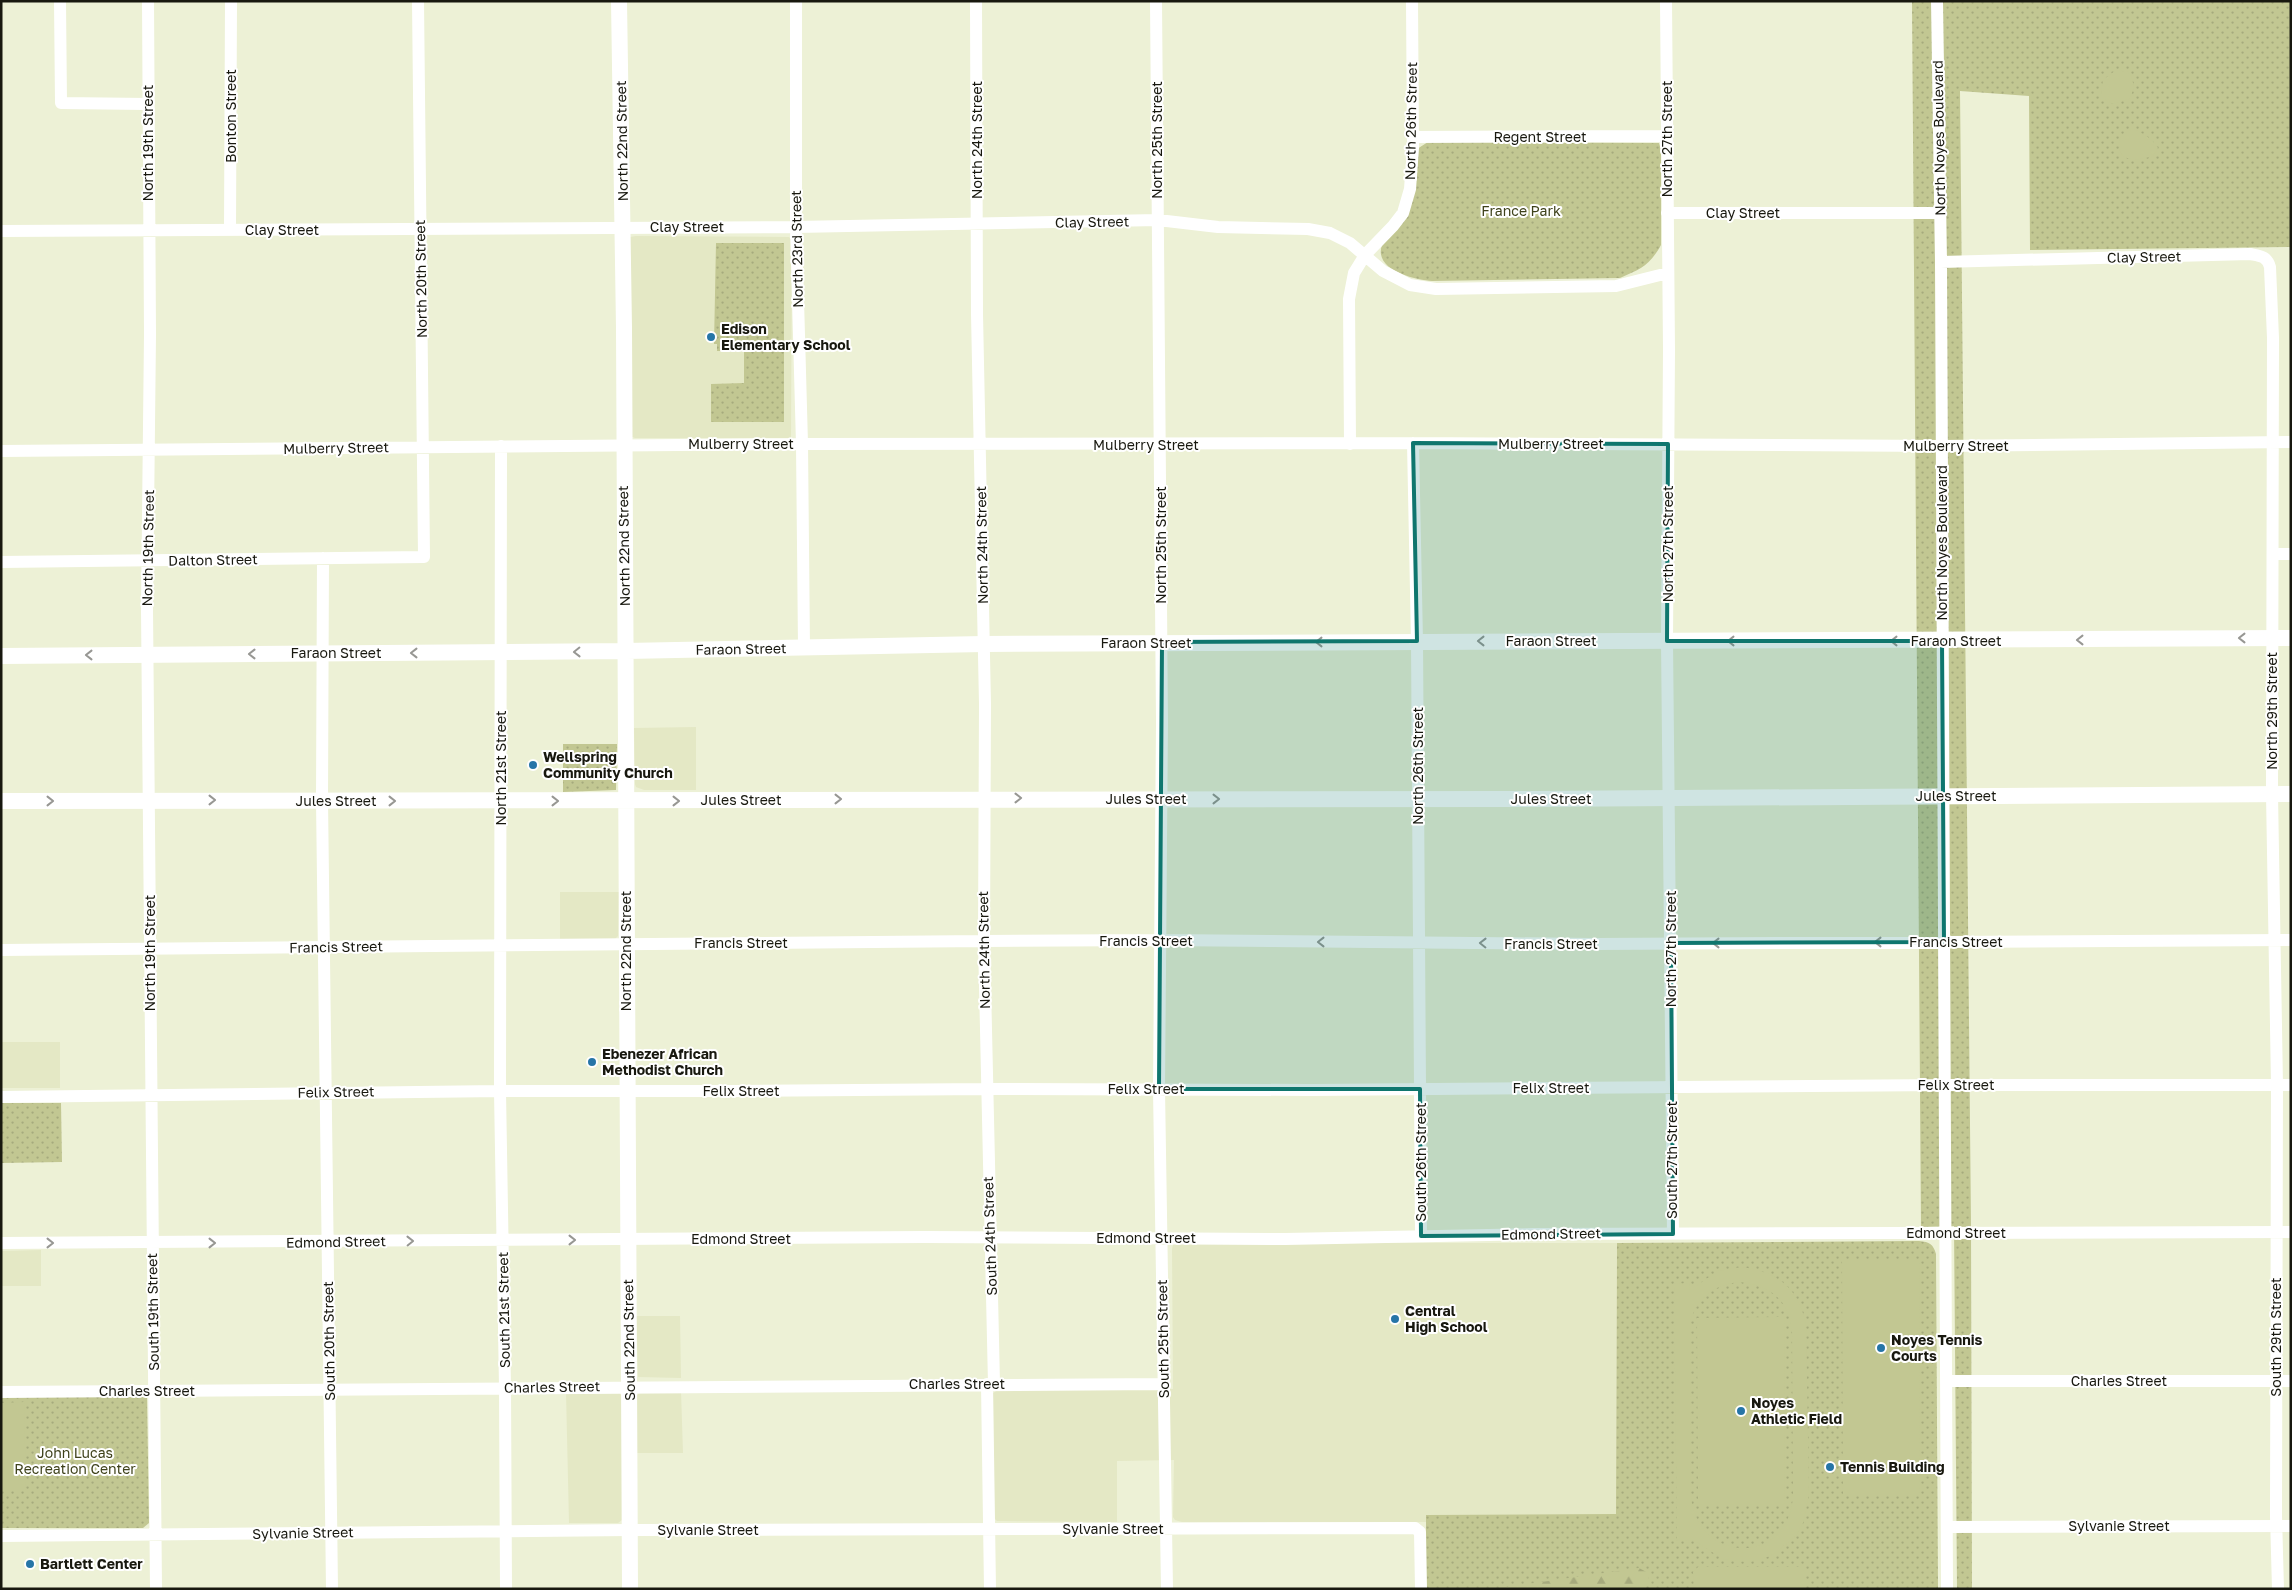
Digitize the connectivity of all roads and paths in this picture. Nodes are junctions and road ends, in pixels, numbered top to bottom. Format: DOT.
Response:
graph roads {
  1 [pos="60,1"];
  2 [pos="148,1"];
  3 [pos="231,1"];
  4 [pos="418,1"];
  5 [pos="619,1"];
  6 [pos="796,1"];
  7 [pos="976,1"];
  8 [pos="1156,1"];
  9 [pos="1412,1"];
  10 [pos="1666,1"];
  11 [pos="1937,1"];
  12 [pos="148,104"];
  13 [pos="1666,136"];
  14 [pos="1413,137"];
  15 [pos="1667,213"];
  16 [pos="1939,214"];
  17 [pos="1158,220"];
  18 [pos="977,224"];
  19 [pos="796,227"];
  20 [pos="623,228"];
  21 [pos="420,229"];
  22 [pos="149,230"];
  23 [pos="230,230"];
  24 [pos="1,231"];
  25 [pos="1365,255"];
  26 [pos="1941,262"];
  27 [pos="1668,273"];
  28 [pos="2273,338"];
  29 [pos="2291,442"];
  30 [pos="1413,443"];
  31 [pos="2273,443"];
  32 [pos="802,444"];
  33 [pos="979,444"];
  34 [pos="1160,444"];
  35 [pos="1350,444"];
  36 [pos="1668,444"];
  37 [pos="623,445"];
  38 [pos="501,446"];
  39 [pos="1942,446"];
  40 [pos="423,447"];
  41 [pos="149,450"];
  42 [pos="1,451"];
  43 [pos="2272,554"];
  44 [pos="2291,554"];
  45 [pos="424,557"];
  46 [pos="323,558"];
  47 [pos="148,561"];
  48 [pos="1,562"];
  49 [pos="2272,638"];
  50 [pos="2291,638"];
  51 [pos="1418,641"];
  52 [pos="1667,641"];
  53 [pos="1942,641"];
  54 [pos="1162,642"];
  55 [pos="984,644"];
  56 [pos="804,648"];
  57 [pos="626,651"];
  58 [pos="501,652"];
  59 [pos="322,653"];
  60 [pos="148,654"];
  61 [pos="1,656"];
  62 [pos="2272,794"];
  63 [pos="2291,794"];
  64 [pos="1944,796"];
  65 [pos="984,798"];
  66 [pos="1162,798"];
  67 [pos="1668,798"];
  68 [pos="1419,799"];
  69 [pos="149,800"];
  70 [pos="322,800"];
  71 [pos="1,801"];
  72 [pos="627,801"];
  73 [pos="501,802"];
  74 [pos="1160,940"];
  75 [pos="2275,940"];
  76 [pos="2291,940"];
  77 [pos="984,941"];
  78 [pos="1420,942"];
  79 [pos="1944,942"];
  80 [pos="1671,943"];
  81 [pos="626,944"];
  82 [pos="502,945"];
  83 [pos="150,948"];
  84 [pos="324,948"];
  85 [pos="1,950"];
  86 [pos="2277,1084"];
  87 [pos="2291,1084"];
  88 [pos="1945,1085"];
  89 [pos="1672,1087"];
  90 [pos="986,1088"];
  91 [pos="1159,1089"];
  92 [pos="1420,1089"];
  93 [pos="500,1090"];
  94 [pos="626,1091"];
  95 [pos="325,1092"];
  96 [pos="151,1095"];
  97 [pos="1,1098"];
  98 [pos="2276,1232"];
  99 [pos="2291,1232"];
  100 [pos="1946,1233"];
  101 [pos="1673,1234"];
  102 [pos="1421,1236"];
  103 [pos="990,1238"];
  104 [pos="1161,1238"];
  105 [pos="628,1239"];
  106 [pos="502,1240"];
  107 [pos="328,1242"];
  108 [pos="1,1243"];
  109 [pos="152,1243"];
  110 [pos="1948,1381"];
  111 [pos="2276,1381"];
  112 [pos="2291,1381"];
  113 [pos="990,1384"];
  114 [pos="1164,1384"];
  115 [pos="630,1386"];
  116 [pos="505,1388"];
  117 [pos="329,1389"];
  118 [pos="153,1391"];
  119 [pos="1,1392"];
  120 [pos="2276,1526"];
  121 [pos="2291,1526"];
  122 [pos="1947,1527"];
  123 [pos="1166,1528"];
  124 [pos="988,1529"];
  125 [pos="630,1530"];
  126 [pos="506,1532"];
  127 [pos="331,1533"];
  128 [pos="156,1535"];
  129 [pos="1,1536"];
  130 [pos="156,1589"];
  131 [pos="332,1589"];
  132 [pos="506,1589"];
  133 [pos="630,1589"];
  134 [pos="990,1589"];
  135 [pos="1167,1589"];
  136 [pos="1421,1589"];
  137 [pos="1947,1589"];
  138 [pos="2278,1589"];
  1 -- 12 [label="street"];
  2 -- 12 [label="street, North 19th Street"];
  3 -- 23 [label="street, Bonton Street"];
  4 -- 21 [label="street, North 20th Street"];
  5 -- 20 [label="main road, North 22nd Street"];
  6 -- 19 [label="street, North 23rd Street"];
  7 -- 18 [label="street, North 24th Street"];
  8 -- 17 [label="street, North 25th Street"];
  9 -- 14 [label="street, North 26th Street"];
  10 -- 13 [label="street, North 27th Street"];
  11 -- 16 [label="street, North Noyes Boulevard"];
  12 -- 22 [label="street, North 19th Street"];
  13 -- 14 [label="street, Regent Street"];
  13 -- 15 [label="street, North 27th Street"];
  14 -- 25 [label="street, North 26th Street"];
  15 -- 16 [label="street, Clay Street"];
  15 -- 27 [label="street, North 27th Street"];
  16 -- 26 [label="street, North Noyes Boulevard"];
  17 -- 18 [label="street, Clay Street"];
  17 -- 25 [label="street, Clay Street"];
  17 -- 34 [label="street, North 25th Street"];
  18 -- 19 [label="street, Clay Street"];
  18 -- 33 [label="street, North 24th Street"];
  19 -- 20 [label="street, Clay Street"];
  19 -- 32 [label="street, North 23rd Street"];
  20 -- 21 [label="street, Clay Street"];
  20 -- 37 [label="main road, North 22nd Street"];
  21 -- 23 [label="street, Clay Street"];
  21 -- 40 [label="street, North 20th Street"];
  22 -- 23 [label="street, Clay Street"];
  22 -- 24 [label="street, Clay Street"];
  22 -- 41 [label="street, North 19th Street"];
  25 -- 27 [label="street"];
  25 -- 35 [label="street, North 26th Street"];
  26 -- 28 [label="street, Clay Street"];
  26 -- 39 [label="street, North Noyes Boulevard"];
  27 -- 36 [label="street, North 27th Street"];
  28 -- 31 [label="street, North 29th Street"];
  29 -- 31 [label="street, Mulberry Street"];
  30 -- 35 [label="street, Mulberry Street"];
  30 -- 36 [label="street, Mulberry Street"];
  30 -- 51 [label="street, North 26th Street"];
  31 -- 39 [label="street, Mulberry Street"];
  31 -- 43 [label="street, North 29th Street"];
  32 -- 33 [label="street, Mulberry Street"];
  32 -- 37 [label="street, Mulberry Street"];
  32 -- 56 [label="street, North 23rd Street"];
  33 -- 34 [label="street, Mulberry Street"];
  33 -- 55 [label="street, North 24th Street"];
  34 -- 35 [label="street, Mulberry Street"];
  34 -- 54 [label="street, North 25th Street"];
  36 -- 39 [label="street, Mulberry Street"];
  36 -- 52 [label="street, North 27th Street"];
  37 -- 38 [label="street, Mulberry Street"];
  37 -- 57 [label="main road, North 22nd Street"];
  38 -- 40 [label="street, Mulberry Street"];
  38 -- 58 [label="street, North 21st Street"];
  39 -- 53 [label="street, North Noyes Boulevard"];
  40 -- 41 [label="street, Mulberry Street"];
  40 -- 45 [label="street, North 20th Street"];
  41 -- 42 [label="street, Mulberry Street"];
  41 -- 47 [label="street, North 19th Street"];
  43 -- 44 [label="street"];
  43 -- 49 [label="street, North 29th Street"];
  45 -- 46 [label="street, Dalton Street"];
  46 -- 47 [label="street, Dalton Street"];
  46 -- 59 [label="street"];
  47 -- 48 [label="street, Dalton Street"];
  47 -- 60 [label="street, North 19th Street"];
  49 -- 50 [label="main road, Faraon Street"];
  49 -- 53 [label="main road, Faraon Street, one-way"];
  49 -- 62 [label="street, North 29th Street"];
  52 -- 51 [label="main road, Faraon Street, one-way"];
  51 -- 54 [label="main road, Faraon Street, one-way"];
  51 -- 68 [label="street, North 26th Street"];
  53 -- 52 [label="main road, Faraon Street, one-way"];
  52 -- 67 [label="street, North 27th Street"];
  53 -- 64 [label="street, North Noyes Boulevard"];
  54 -- 55 [label="main road, Faraon Street"];
  54 -- 66 [label="street, North 25th Street"];
  55 -- 56 [label="main road, Faraon Street"];
  55 -- 65 [label="street, North 24th Street"];
  56 -- 57 [label="main road, Faraon Street"];
  57 -- 58 [label="main road, Faraon Street, one-way"];
  57 -- 72 [label="main road, North 22nd Street"];
  58 -- 59 [label="main road, Faraon Street, one-way"];
  58 -- 73 [label="street, North 21st Street"];
  59 -- 60 [label="main road, Faraon Street, one-way"];
  59 -- 70 [label="street"];
  60 -- 61 [label="main road, Faraon Street, one-way"];
  60 -- 69 [label="street, North 19th Street"];
  62 -- 63 [label="main road, Jules Street"];
  62 -- 64 [label="main road, Jules Street"];
  62 -- 75 [label="street, North 29th Street"];
  64 -- 67 [label="main road, Jules Street"];
  64 -- 79 [label="street, North Noyes Boulevard"];
  65 -- 66 [label="main road, Jules Street, one-way"];
  72 -- 65 [label="main road, Jules Street, one-way"];
  65 -- 77 [label="street, North 24th Street"];
  66 -- 68 [label="main road, Jules Street, one-way"];
  66 -- 74 [label="street, North 25th Street"];
  67 -- 68 [label="main road, Jules Street"];
  67 -- 80 [label="street, North 27th Street"];
  68 -- 78 [label="street, North 26th Street"];
  69 -- 70 [label="main road, Jules Street, one-way"];
  71 -- 69 [label="main road, Jules Street, one-way"];
  69 -- 83 [label="street, North 19th Street"];
  70 -- 73 [label="main road, Jules Street, one-way"];
  70 -- 84 [label="street"];
  73 -- 72 [label="main road, Jules Street, one-way"];
  72 -- 81 [label="main road, North 22nd Street"];
  73 -- 82 [label="street, North 21st Street"];
  74 -- 77 [label="street, Francis Street"];
  78 -- 74 [label="street, Francis Street, one-way"];
  74 -- 91 [label="street, North 25th Street"];
  75 -- 76 [label="street, Francis Street"];
  75 -- 79 [label="street, Francis Street"];
  75 -- 86 [label="street, North 29th Street"];
  77 -- 81 [label="street, Francis Street"];
  77 -- 90 [label="street, North 24th Street"];
  80 -- 78 [label="street, Francis Street, one-way"];
  78 -- 92 [label="street, North 26th Street"];
  79 -- 80 [label="street, Francis Street, one-way"];
  79 -- 88 [label="street, North Noyes Boulevard"];
  80 -- 89 [label="street, North 27th Street"];
  81 -- 82 [label="street, Francis Street"];
  81 -- 94 [label="main road, North 22nd Street"];
  82 -- 84 [label="street, Francis Street"];
  82 -- 93 [label="street, North 21st Street"];
  83 -- 84 [label="street, Francis Street"];
  83 -- 85 [label="street, Francis Street"];
  83 -- 96 [label="street, North 19th Street"];
  84 -- 95 [label="street"];
  86 -- 87 [label="street, Felix Street"];
  86 -- 88 [label="street, Felix Street"];
  86 -- 98 [label="street, South 29th Street"];
  88 -- 89 [label="street, Felix Street"];
  88 -- 100 [label="street, North Noyes Boulevard"];
  89 -- 92 [label="street, Felix Street"];
  89 -- 101 [label="street, South 27th Street"];
  90 -- 91 [label="street, Felix Street"];
  90 -- 94 [label="street, Felix Street"];
  90 -- 103 [label="street, South 24th Street"];
  91 -- 92 [label="street, Felix Street"];
  91 -- 104 [label="street, South 25th Street"];
  92 -- 102 [label="street, South 26th Street"];
  93 -- 94 [label="street, Felix Street"];
  93 -- 95 [label="street, Felix Street"];
  93 -- 106 [label="street, South 21st Street"];
  94 -- 105 [label="main road, South 22nd Street"];
  95 -- 96 [label="street, Felix Street"];
  95 -- 107 [label="street, South 20th Street"];
  96 -- 97 [label="street, Felix Street"];
  96 -- 109 [label="street, South 19th Street"];
  98 -- 99 [label="street, Edmond Street"];
  98 -- 100 [label="street, Edmond Street"];
  98 -- 111 [label="street, South 29th Street"];
  100 -- 101 [label="street, Edmond Street"];
  100 -- 110 [label="street, North Noyes Boulevard"];
  101 -- 102 [label="street, Edmond Street"];
  102 -- 104 [label="street, Edmond Street"];
  103 -- 104 [label="street, Edmond Street"];
  103 -- 105 [label="street, Edmond Street"];
  103 -- 113 [label="street, South 24th Street"];
  104 -- 114 [label="street, South 25th Street"];
  106 -- 105 [label="street, Edmond Street, one-way"];
  105 -- 115 [label="main road, South 22nd Street"];
  107 -- 106 [label="street, Edmond Street, one-way"];
  106 -- 116 [label="street, South 21st Street"];
  109 -- 107 [label="street, Edmond Street, one-way"];
  107 -- 117 [label="street, South 20th Street"];
  108 -- 109 [label="street, Edmond Street, one-way"];
  109 -- 118 [label="street, South 19th Street"];
  110 -- 111 [label="street, Charles Street"];
  110 -- 122 [label="street, North Noyes Boulevard"];
  111 -- 112 [label="street, Charles Street"];
  111 -- 120 [label="street, South 29th Street"];
  113 -- 114 [label="street, Charles Street"];
  113 -- 115 [label="street, Charles Street"];
  113 -- 124 [label="street, South 24th Street"];
  114 -- 123 [label="street, South 25th Street"];
  115 -- 116 [label="street, Charles Street"];
  115 -- 125 [label="main road, South 22nd Street"];
  116 -- 117 [label="street, Charles Street"];
  116 -- 126 [label="street, South 21st Street"];
  117 -- 118 [label="street, Charles Street"];
  117 -- 127 [label="street, South 20th Street"];
  118 -- 119 [label="street, Charles Street"];
  118 -- 128 [label="street, South 19th Street"];
  120 -- 121 [label="street, Sylvanie Street"];
  120 -- 122 [label="street, Sylvanie Street"];
  120 -- 138 [label="street, South 29th Street"];
  122 -- 137 [label="street, North Noyes Boulevard"];
  123 -- 124 [label="street, Sylvanie Street"];
  123 -- 135 [label="street, South 25th Street"];
  123 -- 136 [label="street, Sylvanie Street"];
  124 -- 125 [label="street, Sylvanie Street"];
  124 -- 134 [label="street, South 24th Street"];
  125 -- 126 [label="street, Sylvanie Street"];
  125 -- 133 [label="main road, South 22nd Street"];
  126 -- 127 [label="street, Sylvanie Street"];
  126 -- 132 [label="street, South 21st Street"];
  127 -- 128 [label="street, Sylvanie Street"];
  127 -- 131 [label="street, South 20th Street"];
  128 -- 129 [label="street, Sylvanie Street"];
  128 -- 130 [label="street, South 19th Street"];
}
